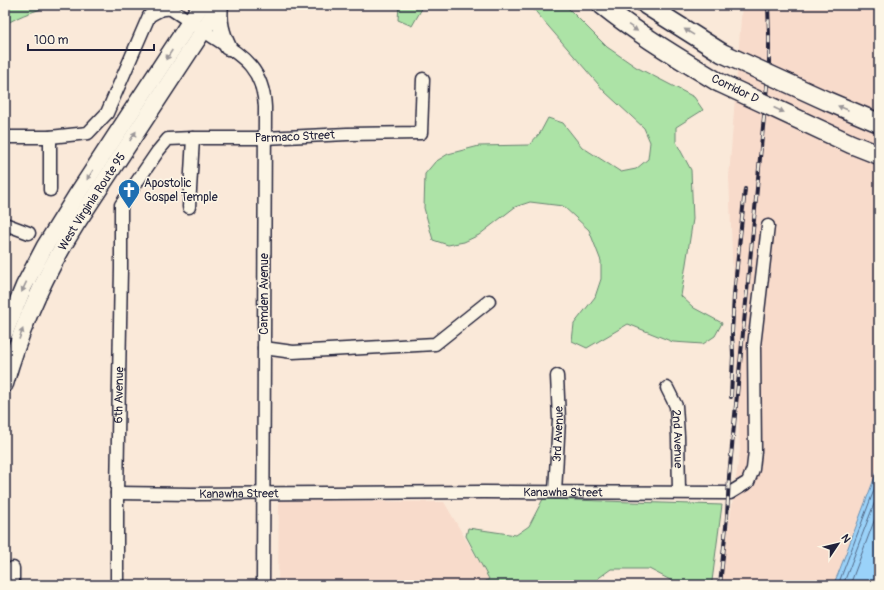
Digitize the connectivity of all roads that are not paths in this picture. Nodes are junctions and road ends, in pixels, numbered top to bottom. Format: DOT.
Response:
graph roads {
  1 [pos="201,5"];
  2 [pos="220,5"];
  3 [pos="602,5"];
  4 [pos="646,5"];
  5 [pos="151,10"];
  6 [pos="197,26"];
  7 [pos="228,47"];
  8 [pos="423,79"];
  9 [pos="879,123"];
  10 [pos="5,137"];
  11 [pos="50,137"];
  12 [pos="193,138"];
  13 [pos="265,138"];
  14 [pos="879,155"];
  15 [pos="50,190"];
  16 [pos="121,205"];
  17 [pos="189,206"];
  18 [pos="5,224"];
  19 [pos="768,226"];
  20 [pos="28,233"];
  21 [pos="489,301"];
  22 [pos="5,332"];
  23 [pos="264,348"];
  24 [pos="557,376"];
  25 [pos="5,384"];
  26 [pos="667,388"];
  27 [pos="555,492"];
  28 [pos="679,492"];
  29 [pos="117,493"];
  30 [pos="263,494"];
  31 [pos="13,568"];
  32 [pos="13,585"];
  33 [pos="117,585"];
  34 [pos="263,585"];
  1 -- 6 [label="main road"];
  2 -- 6 [label="main road"];
  2 -- 7 [label="main road"];
  3 -- 14 [label="highway, Corridor D, one-way, bridge"];
  9 -- 4 [label="highway, one-way, bridge"];
  5 -- 6 [label="street, Camden Avenue"];
  5 -- 11 [label="street"];
  6 -- 7 [label="street, Camden Avenue"];
  6 -- 22 [label="main road, West Virginia Route 95, one-way"];
  25 -- 6 [label="main road, West Virginia Route 95, one-way"];
  7 -- 13 [label="street, Camden Avenue"];
  8 -- 13 [label="street, Parmaco Street"];
  10 -- 11 [label="street"];
  11 -- 15 [label="street"];
  12 -- 13 [label="street, Parmaco Street"];
  12 -- 16 [label="street, Parmaco Street"];
  12 -- 17 [label="street"];
  13 -- 23 [label="street, Camden Avenue"];
  16 -- 29 [label="street, 6th Avenue"];
  18 -- 20 [label="street"];
  19 -- 28 [label="street, Kanawha Street"];
  21 -- 23 [label="street"];
  23 -- 30 [label="street, Camden Avenue"];
  24 -- 27 [label="street, 3rd Avenue"];
  26 -- 28 [label="street, 2nd Avenue"];
  27 -- 28 [label="street, Kanawha Street"];
  27 -- 30 [label="street, Kanawha Street"];
  29 -- 30 [label="street, Kanawha Street"];
  29 -- 33 [label="street, 6th Avenue"];
  30 -- 34 [label="street, Camden Avenue"];
  31 -- 32 [label="street"];
}
